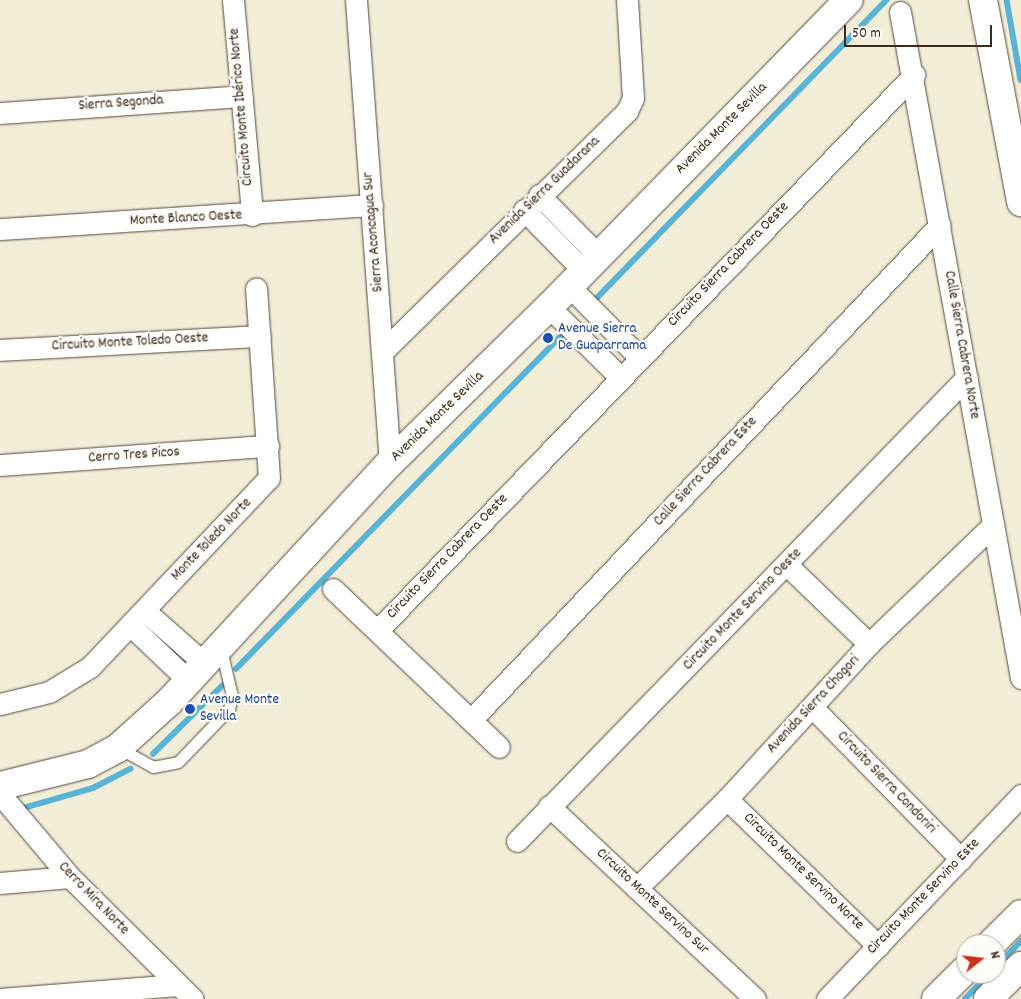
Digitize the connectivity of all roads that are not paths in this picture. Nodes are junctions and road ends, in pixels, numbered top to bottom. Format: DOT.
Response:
graph roads {
  1 [pos="233,0"];
  2 [pos="356,0"];
  3 [pos="627,0"];
  4 [pos="849,0"];
  5 [pos="983,0"];
  6 [pos="900,12"];
  7 [pos="914,75"];
  8 [pos="241,96"];
  9 [pos="0,113"];
  10 [pos="539,195"];
  11 [pos="1021,202"];
  12 [pos="372,206"];
  13 [pos="524,210"];
  14 [pos="252,215"];
  15 [pos="940,225"];
  16 [pos="0,229"];
  17 [pos="584,271"];
  18 [pos="256,288"];
  19 [pos="549,307"];
  20 [pos="260,336"];
  21 [pos="0,350"];
  22 [pos="384,350"];
  23 [pos="639,358"];
  24 [pos="620,377"];
  25 [pos="967,377"];
  26 [pos="268,446"];
  27 [pos="390,463"];
  28 [pos="0,465"];
  29 [pos="993,524"];
  30 [pos="787,565"];
  31 [pos="333,589"];
  32 [pos="138,618"];
  33 [pos="378,630"];
  34 [pos="869,644"];
  35 [pos="205,664"];
  36 [pos="1021,678"];
  37 [pos="0,704"];
  38 [pos="812,707"];
  39 [pos="472,719"];
  40 [pos="500,747"];
  41 [pos="118,748"];
  42 [pos="0,786"];
  43 [pos="0,794"];
  44 [pos="1021,795"];
  45 [pos="727,799"];
  46 [pos="549,806"];
  47 [pos="516,841"];
  48 [pos="961,859"];
  49 [pos="70,877"];
  50 [pos="0,883"];
  51 [pos="637,888"];
  52 [pos="1021,914"];
  53 [pos="1001,934"];
  54 [pos="878,946"];
  55 [pos="1021,966"];
  56 [pos="956,979"];
  57 [pos="185,992"];
  58 [pos="0,999"];
  59 [pos="755,999"];
  60 [pos="827,999"];
  61 [pos="936,999"];
  62 [pos="988,999"];
  1 -- 8 [label="street, Circuito Monte Ibérico Norte"];
  2 -- 12 [label="street, Sierra Aconcagua Sur"];
  3 -- 10 [label="street, Avenida Sierra Guadarana"];
  4 -- 17 [label="street, Avenida Monte Sevilla"];
  5 -- 11 [label="street"];
  6 -- 7 [label="street, Calle Sierra Cabrera Norte"];
  7 -- 15 [label="street, Calle Sierra Cabrera Norte"];
  7 -- 23 [label="street, Circuito Sierra Cabrera Oeste"];
  8 -- 9 [label="street, Sierra Segonda"];
  8 -- 14 [label="street, Circuito Monte Ibérico Norte"];
  10 -- 13 [label="street, Avenida Sierra Guadarana"];
  10 -- 17 [label="street"];
  12 -- 14 [label="street, Monte Blanco Oeste"];
  12 -- 22 [label="street, Sierra Aconcagua Sur"];
  13 -- 17 [label="street"];
  13 -- 22 [label="street, Avenida Sierra Guadarana"];
  14 -- 16 [label="street, Monte Blanco Oeste"];
  15 -- 25 [label="street, Calle Sierra Cabrera Norte"];
  15 -- 39 [label="street, Calle Sierra Cabrera Este"];
  17 -- 19 [label="street, Avenida Monte Sevilla"];
  17 -- 23 [label="street"];
  18 -- 20 [label="street, Monte Toledo Norte"];
  19 -- 24 [label="street"];
  19 -- 27 [label="street, Avenida Monte Sevilla"];
  20 -- 21 [label="street, Circuito Monte Toledo Oeste"];
  20 -- 26 [label="street, Monte Toledo Norte"];
  22 -- 27 [label="street, Sierra Aconcagua Sur"];
  23 -- 24 [label="street, Circuito Sierra Cabrera Oeste"];
  24 -- 33 [label="street, Circuito Sierra Cabrera Oeste"];
  25 -- 29 [label="street, Calle Sierra Cabrera Norte"];
  25 -- 30 [label="street, Circuito Monte Servino Oeste"];
  26 -- 28 [label="street, Cerro Tres Picos"];
  26 -- 32 [label="street, Monte Toledo Norte"];
  27 -- 35 [label="street, Avenida Monte Sevilla"];
  29 -- 34 [label="street, Avenida Sierra Chogori"];
  29 -- 36 [label="street, Calle Sierra Cabrera Norte"];
  30 -- 34 [label="street"];
  30 -- 46 [label="street, Circuito Monte Servino Oeste"];
  31 -- 33 [label="street"];
  32 -- 35 [label="street"];
  32 -- 37 [label="street, Monte Toledo Norte"];
  33 -- 39 [label="street"];
  34 -- 38 [label="street, Avenida Sierra Chogori"];
  35 -- 41 [label="street, Avenida Monte Sevilla"];
  35 -- 41 [label="lane"];
  38 -- 45 [label="street, Avenida Sierra Chogori"];
  38 -- 48 [label="street, Circuito Sierra Condoriri"];
  39 -- 40 [label="street"];
  41 -- 42 [label="street, Avenida Monte Sevilla"];
  43 -- 49 [label="street, Cerro Mira Norte"];
  44 -- 48 [label="street, Circuito Monte Servino Este"];
  45 -- 51 [label="street, Avenida Sierra Chogori"];
  45 -- 54 [label="street, Circuito Monte Servino Norte"];
  46 -- 47 [label="street, Circuito Monte Servino Oeste"];
  46 -- 51 [label="street, Circuito Monte Servino Sur"];
  48 -- 54 [label="street, Circuito Monte Servino Este"];
  49 -- 50 [label="street"];
  49 -- 57 [label="street, Cerro Mira Norte"];
  51 -- 59 [label="street, Circuito Monte Servino Sur"];
  52 -- 53 [label="street"];
  54 -- 60 [label="street, Circuito Monte Servino Este"];
  55 -- 62 [label="street"];
  56 -- 61 [label="street"];
  57 -- 58 [label="street"];
}
